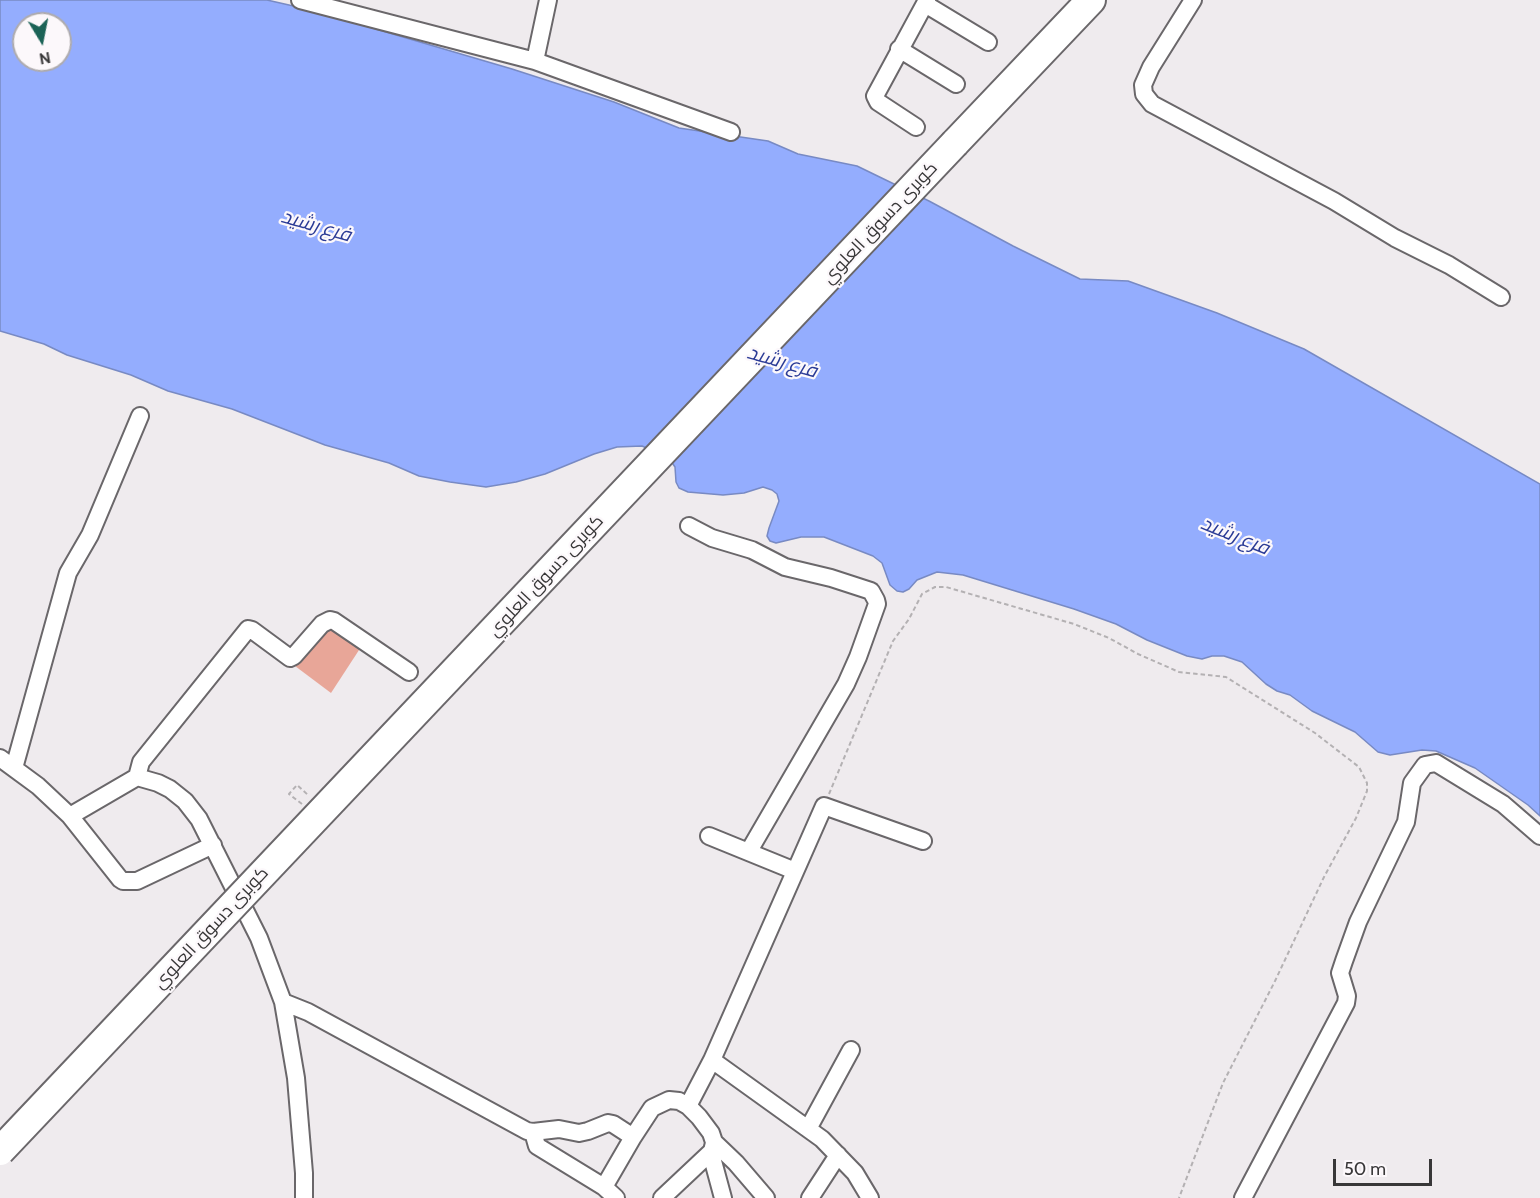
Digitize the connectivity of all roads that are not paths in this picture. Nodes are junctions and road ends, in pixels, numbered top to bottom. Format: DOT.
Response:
graph roads {
  1 [pos="300,0"];
  2 [pos="548,0"];
  3 [pos="1072,0"];
  4 [pos="1091,0"];
  5 [pos="1193,0"];
  6 [pos="926,2"];
  7 [pos="988,42"];
  8 [pos="899,49"];
  9 [pos="535,61"];
  10 [pos="956,84"];
  11 [pos="731,132"];
  12 [pos="938,135"];
  13 [pos="1501,297"];
  14 [pos="140,416"];
  15 [pos="689,526"];
  16 [pos="409,672"];
  17 [pos="7,763"];
  18 [pos="137,777"];
  19 [pos="70,816"];
  20 [pos="709,836"];
  21 [pos="1540,836"];
  22 [pos="923,841"];
  23 [pos="213,845"];
  24 [pos="748,850"];
  25 [pos="795,871"];
  26 [pos="284,1002"];
  27 [pos="850,1050"];
  28 [pos="712,1060"];
  29 [pos="688,1106"];
  30 [pos="0,1128"];
  31 [pos="808,1129"];
  32 [pos="533,1132"];
  33 [pos="633,1137"];
  34 [pos="713,1147"];
  35 [pos="0,1151"];
  36 [pos="838,1155"];
  37 [pos="610,1192"];
  38 [pos="721,1197"];
  39 [pos="303,1198"];
  40 [pos="662,1198"];
  41 [pos="766,1198"];
  42 [pos="810,1198"];
  43 [pos="870,1198"];
  44 [pos="1243,1198"];
  1 -- 9 [label="street"];
  2 -- 9 [label="street"];
  3 -- 12 [label="highway, كوبرى دسوق العلوي"];
  4 -- 12 [label="highway, كوبرى دسوق العلوي"];
  5 -- 13 [label="street"];
  6 -- 7 [label="street"];
  6 -- 8 [label="street"];
  8 -- 10 [label="street"];
  8 -- 12 [label="street"];
  9 -- 11 [label="street"];
  12 -- 30 [label="highway, كوبرى دسوق العلوي"];
  12 -- 35 [label="highway, كوبرى دسوق العلوي, bridge"];
  14 -- 17 [label="street"];
  15 -- 24 [label="street"];
  16 -- 18 [label="street"];
  17 -- 19 [label="street"];
  18 -- 19 [label="street"];
  18 -- 23 [label="street"];
  19 -- 23 [label="street"];
  20 -- 24 [label="street"];
  21 -- 44 [label="street"];
  22 -- 25 [label="street"];
  23 -- 26 [label="street"];
  24 -- 25 [label="street"];
  25 -- 28 [label="street"];
  26 -- 32 [label="street"];
  26 -- 39 [label="street"];
  27 -- 31 [label="street"];
  28 -- 29 [label="street"];
  28 -- 31 [label="street"];
  29 -- 33 [label="street"];
  29 -- 34 [label="street"];
  31 -- 36 [label="street"];
  32 -- 33 [label="street"];
  32 -- 37 [label="street"];
  33 -- 37 [label="street"];
  34 -- 38 [label="street"];
  34 -- 40 [label="street"];
  34 -- 41 [label="street"];
  36 -- 42 [label="street"];
  36 -- 43 [label="street"];
}
